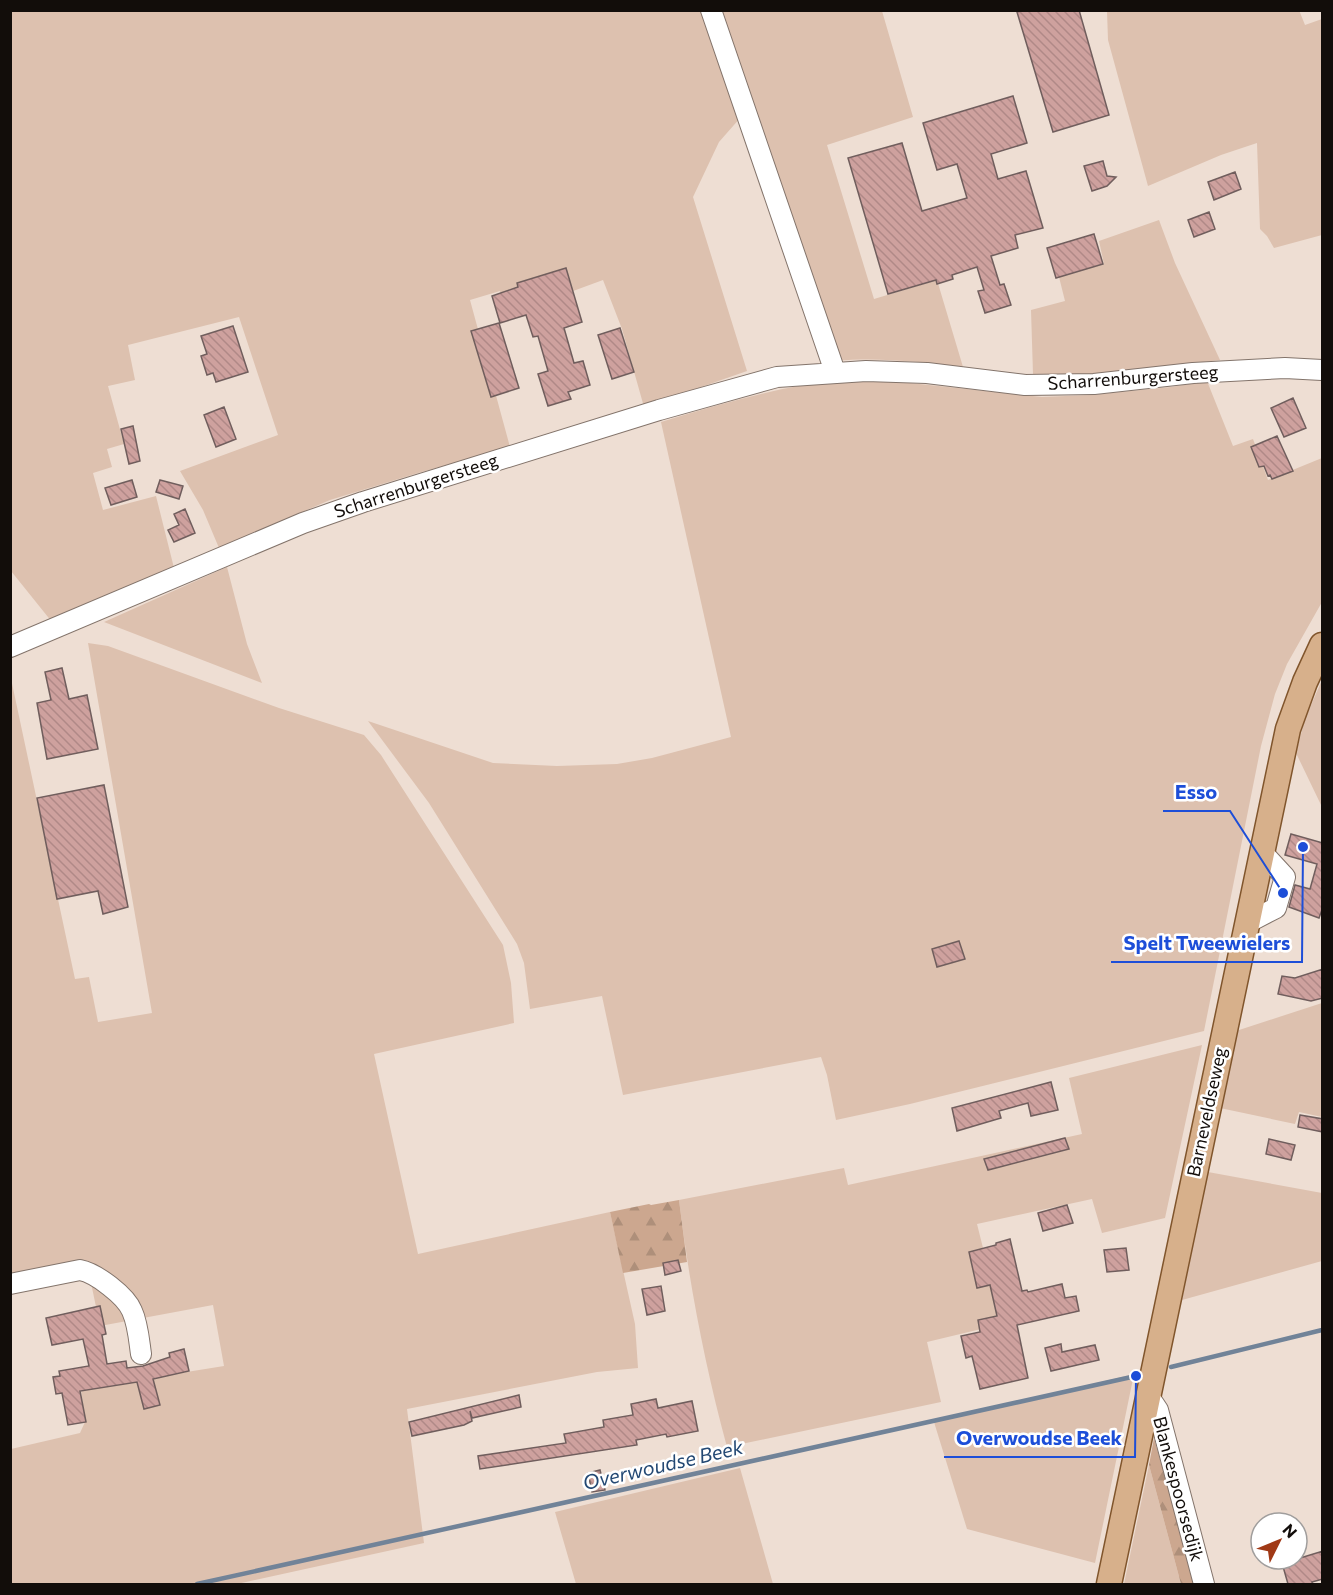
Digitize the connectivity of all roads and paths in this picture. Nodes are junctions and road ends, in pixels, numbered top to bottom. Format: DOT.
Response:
graph roads {
  1 [pos="711,10"];
  2 [pos="1323,370"];
  3 [pos="835,372"];
  4 [pos="1323,645"];
  5 [pos="10,647"];
  6 [pos="10,1284"];
  7 [pos="141,1354"];
  8 [pos="1148,1395"];
  9 [pos="1109,1584"];
  10 [pos="1204,1584"];
  1 -- 3 [label="street"];
  2 -- 3 [label="street, Scharrenburgersteeg"];
  3 -- 5 [label="street, Scharrenburgersteeg"];
  4 -- 8 [label="main road, Barneveldseweg"];
  6 -- 7 [label="street"];
  8 -- 9 [label="main road, Barneveldseweg"];
  8 -- 10 [label="street, Blankespoorsedijk"];
}
